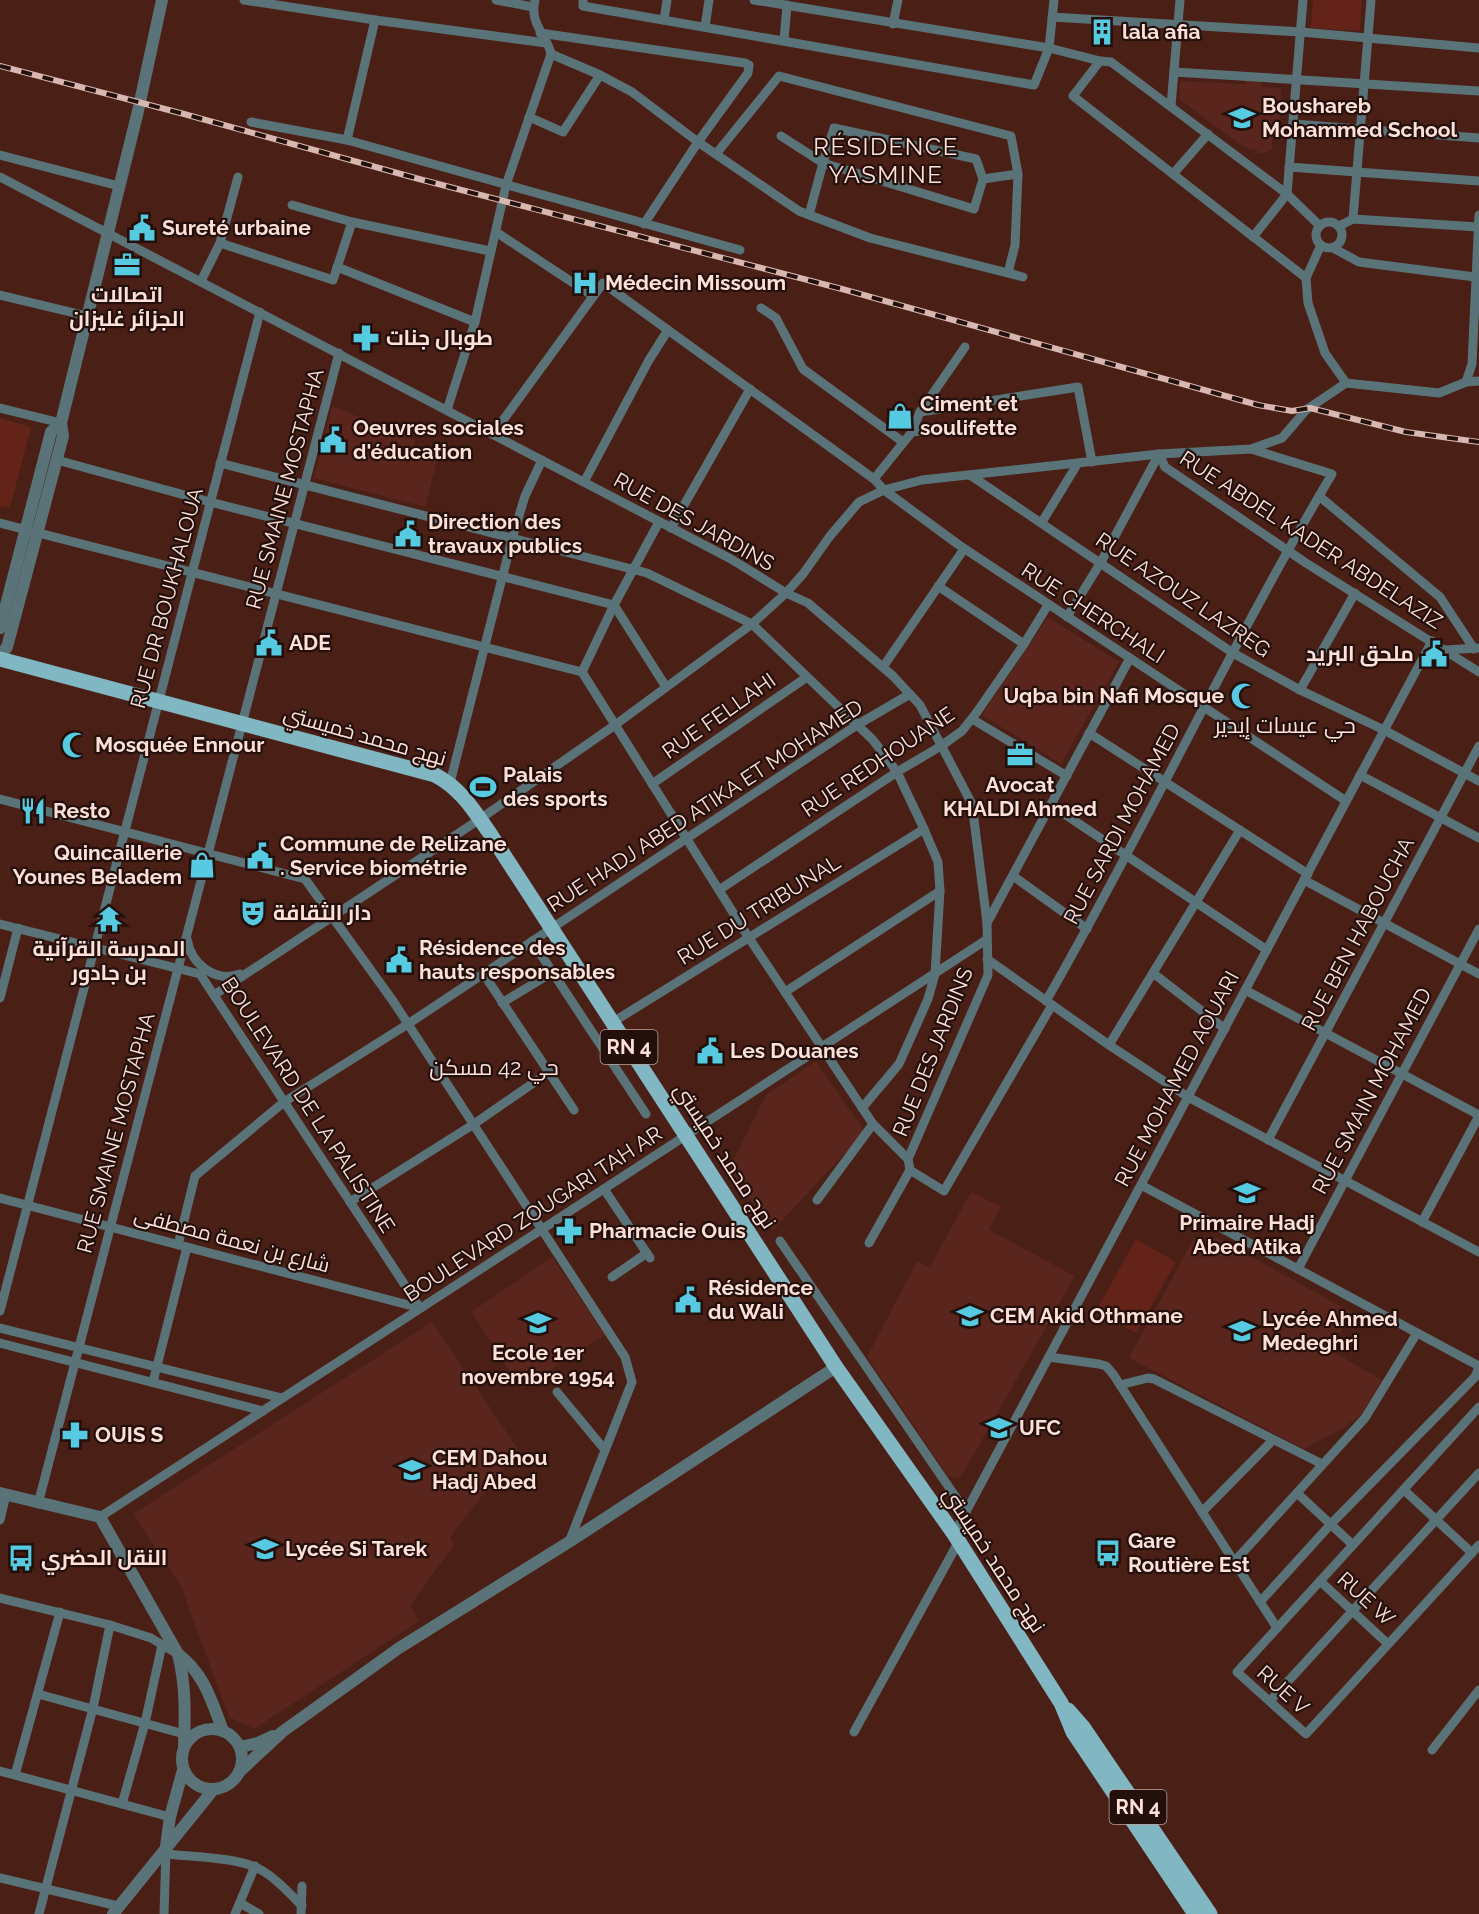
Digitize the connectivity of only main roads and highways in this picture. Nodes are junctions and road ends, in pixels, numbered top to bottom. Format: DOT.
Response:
graph roads {
  1 [pos="0,658"];
  2 [pos="1061,1703"];
  3 [pos="1195,1914"];
  4 [pos="1210,1914"];
  1 -- 2 [label="main road, نهج محمد خميستي / RN 4"];
  2 -- 3 [label="main road, RN 4"];
  2 -- 4 [label="main road, RN 4"];
}
